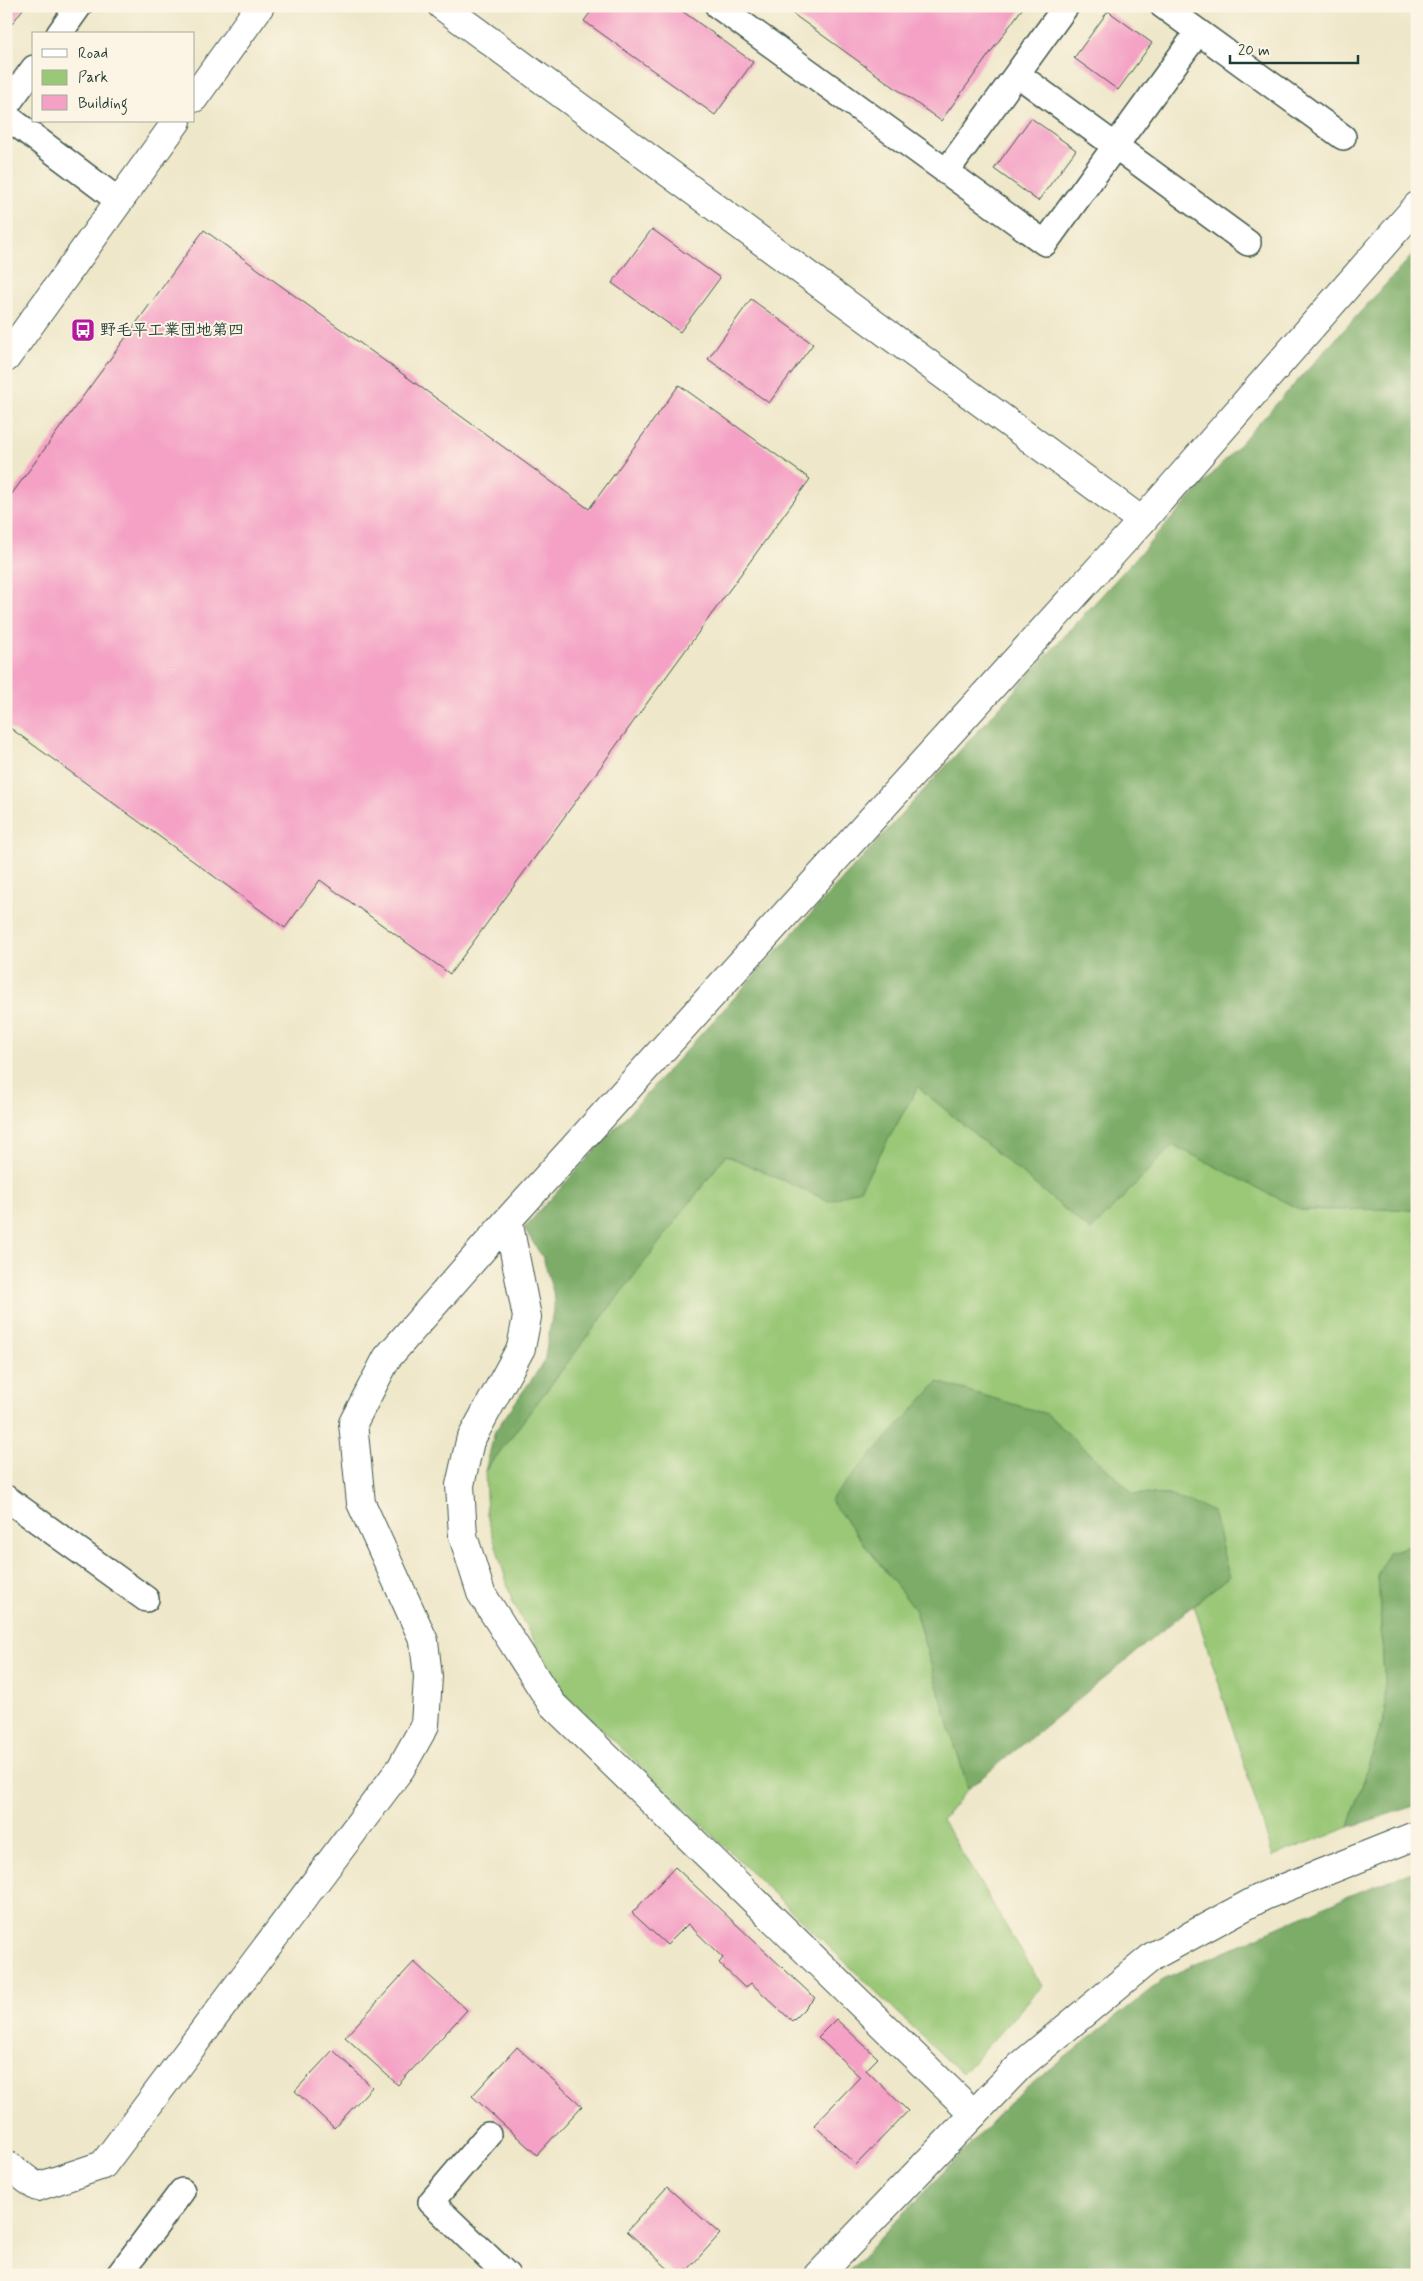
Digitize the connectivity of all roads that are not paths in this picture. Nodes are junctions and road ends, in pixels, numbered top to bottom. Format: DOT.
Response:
graph roads {
  1 [pos="79,6"];
  2 [pos="260,6"];
  3 [pos="442,6"];
  4 [pos="718,6"];
  5 [pos="1066,6"];
  6 [pos="1162,6"];
  7 [pos="60,32"];
  8 [pos="1198,32"];
  9 [pos="32,71"];
  10 [pos="1016,74"];
  11 [pos="195,97"];
  12 [pos="6,106"];
  13 [pos="6,116"];
  14 [pos="176,122"];
  15 [pos="1343,137"];
  16 [pos="1116,146"];
  17 [pos="946,172"];
  18 [pos="119,201"];
  19 [pos="1417,206"];
  20 [pos="1248,243"];
  21 [pos="6,358"];
  22 [pos="1142,522"];
  23 [pos="508,1220"];
  24 [pos="6,1498"];
  25 [pos="146,1599"];
  26 [pos="1417,1835"];
  27 [pos="974,2114"];
  28 [pos="488,2135"];
  29 [pos="6,2164"];
  30 [pos="182,2191"];
  31 [pos="119,2275"];
  32 [pos="507,2275"];
  33 [pos="820,2275"];
  1 -- 7 [label="lane"];
  2 -- 11 [label="street"];
  3 -- 22 [label="street"];
  4 -- 17 [label="lane"];
  5 -- 10 [label="lane"];
  6 -- 8 [label="lane"];
  8 -- 15 [label="lane"];
  8 -- 16 [label="lane"];
  9 -- 12 [label="lane"];
  10 -- 16 [label="lane"];
  10 -- 17 [label="lane"];
  13 -- 18 [label="lane"];
  14 -- 18 [label="street"];
  16 -- 17 [label="lane"];
  16 -- 20 [label="lane"];
  18 -- 21 [label="street"];
  19 -- 22 [label="street"];
  22 -- 23 [label="street"];
  23 -- 27 [label="street"];
  23 -- 29 [label="street"];
  24 -- 25 [label="lane"];
  26 -- 27 [label="street"];
  27 -- 33 [label="street"];
  28 -- 32 [label="lane"];
  30 -- 31 [label="lane"];
}
